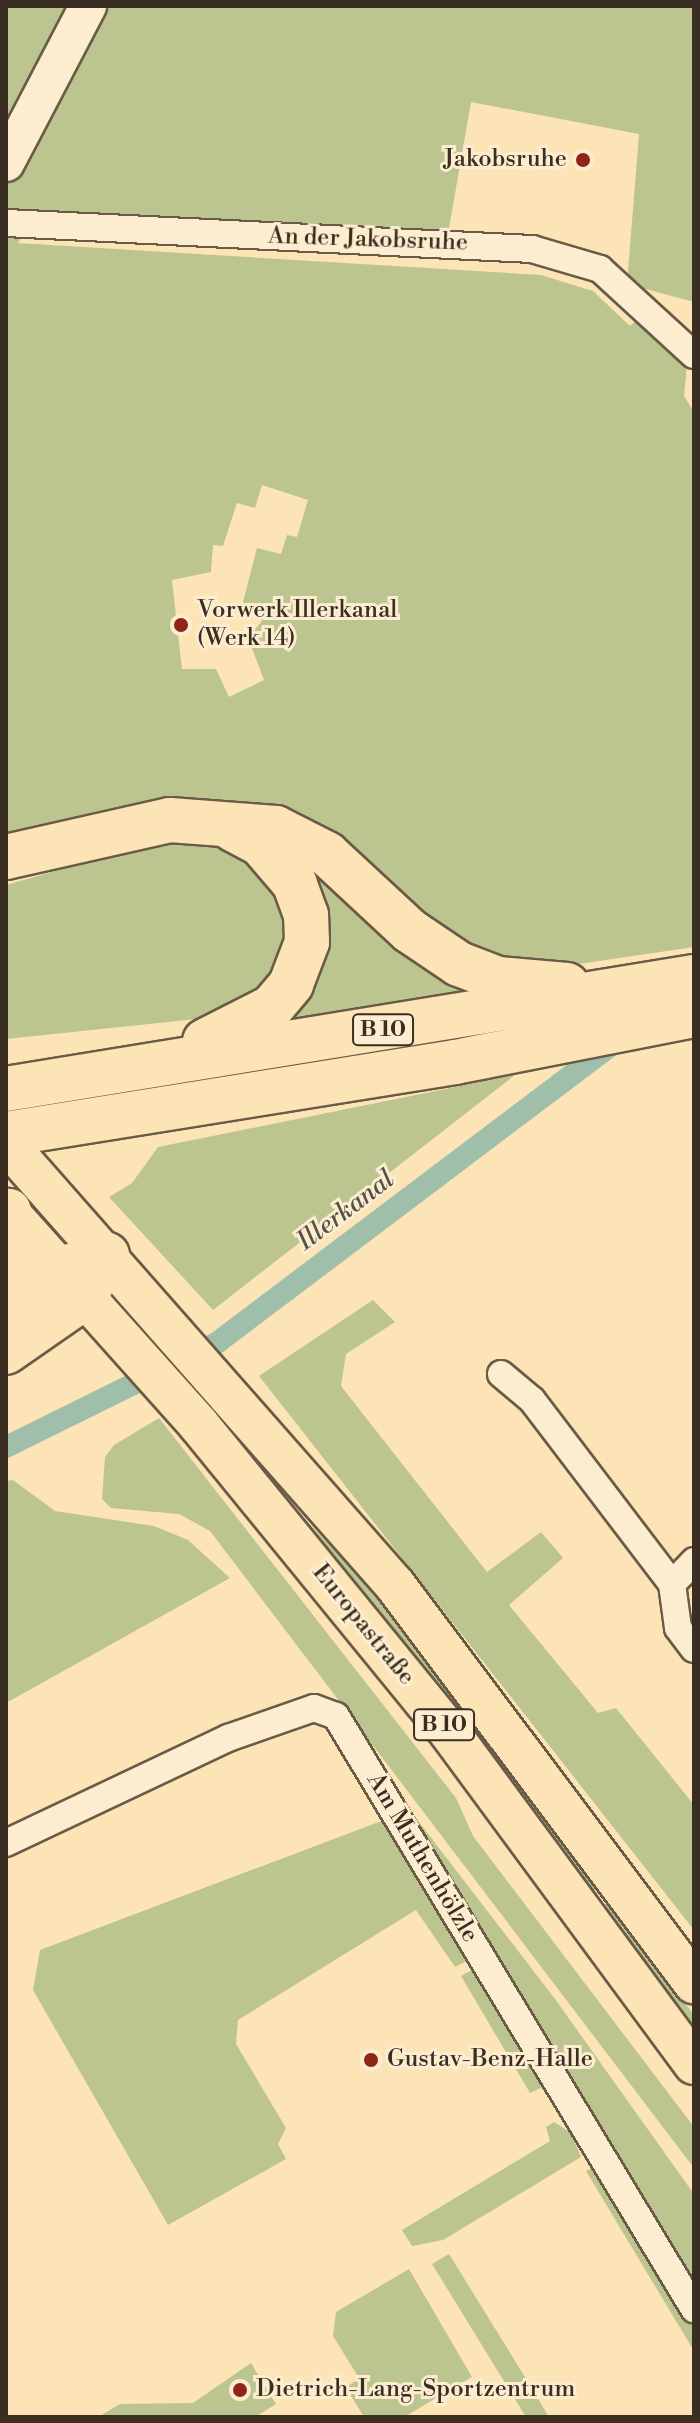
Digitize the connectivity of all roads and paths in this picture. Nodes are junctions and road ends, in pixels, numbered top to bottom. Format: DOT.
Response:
graph roads {
  1 [pos="88,6"];
  2 [pos="6,163"];
  3 [pos="6,223"];
  4 [pos="694,355"];
  5 [pos="213,821"];
  6 [pos="13,853"];
  7 [pos="694,977"];
  8 [pos="621,990"];
  9 [pos="694,1015"];
  10 [pos="143,1065"];
  11 [pos="18,1088"];
  12 [pos="6,1134"];
  13 [pos="6,1143"];
  14 [pos="7,1210"];
  15 [pos="107,1255"];
  16 [pos="73,1283"];
  17 [pos="6,1294"];
  18 [pos="6,1306"];
  19 [pos="6,1352"];
  20 [pos="501,1374"];
  21 [pos="694,1561"];
  22 [pos="672,1584"];
  23 [pos="694,1649"];
  24 [pos="6,1843"];
  25 [pos="694,1983"];
  26 [pos="694,2064"];
  27 [pos="694,2309"];
  1 -- 2 [label="main road"];
  3 -- 4 [label="street, An der Jakobsruhe"];
  5 -- 6 [label="highway, B 10"];
  5 -- 8 [label="highway, B 10"];
  5 -- 10 [label="highway"];
  7 -- 8 [label="highway, B 10"];
  8 -- 10 [label="highway, B 10"];
  9 -- 12 [label="highway, B 10"];
  10 -- 11 [label="highway, B 10"];
  13 -- 15 [label="main road, Europastraße / B 10"];
  14 -- 16 [label="main road, Europastraße / B 10"];
  14 -- 17 [label="highway, B 10"];
  15 -- 16 [label="highway"];
  15 -- 25 [label="main road, Europastraße / B 10"];
  16 -- 18 [label="highway"];
  16 -- 19 [label="highway"];
  16 -- 26 [label="main road, Europastraße / B 10"];
  20 -- 22 [label="street"];
  21 -- 22 [label="street"];
  22 -- 23 [label="street"];
  24 -- 27 [label="street, Am Muthenhölzle"];
}
